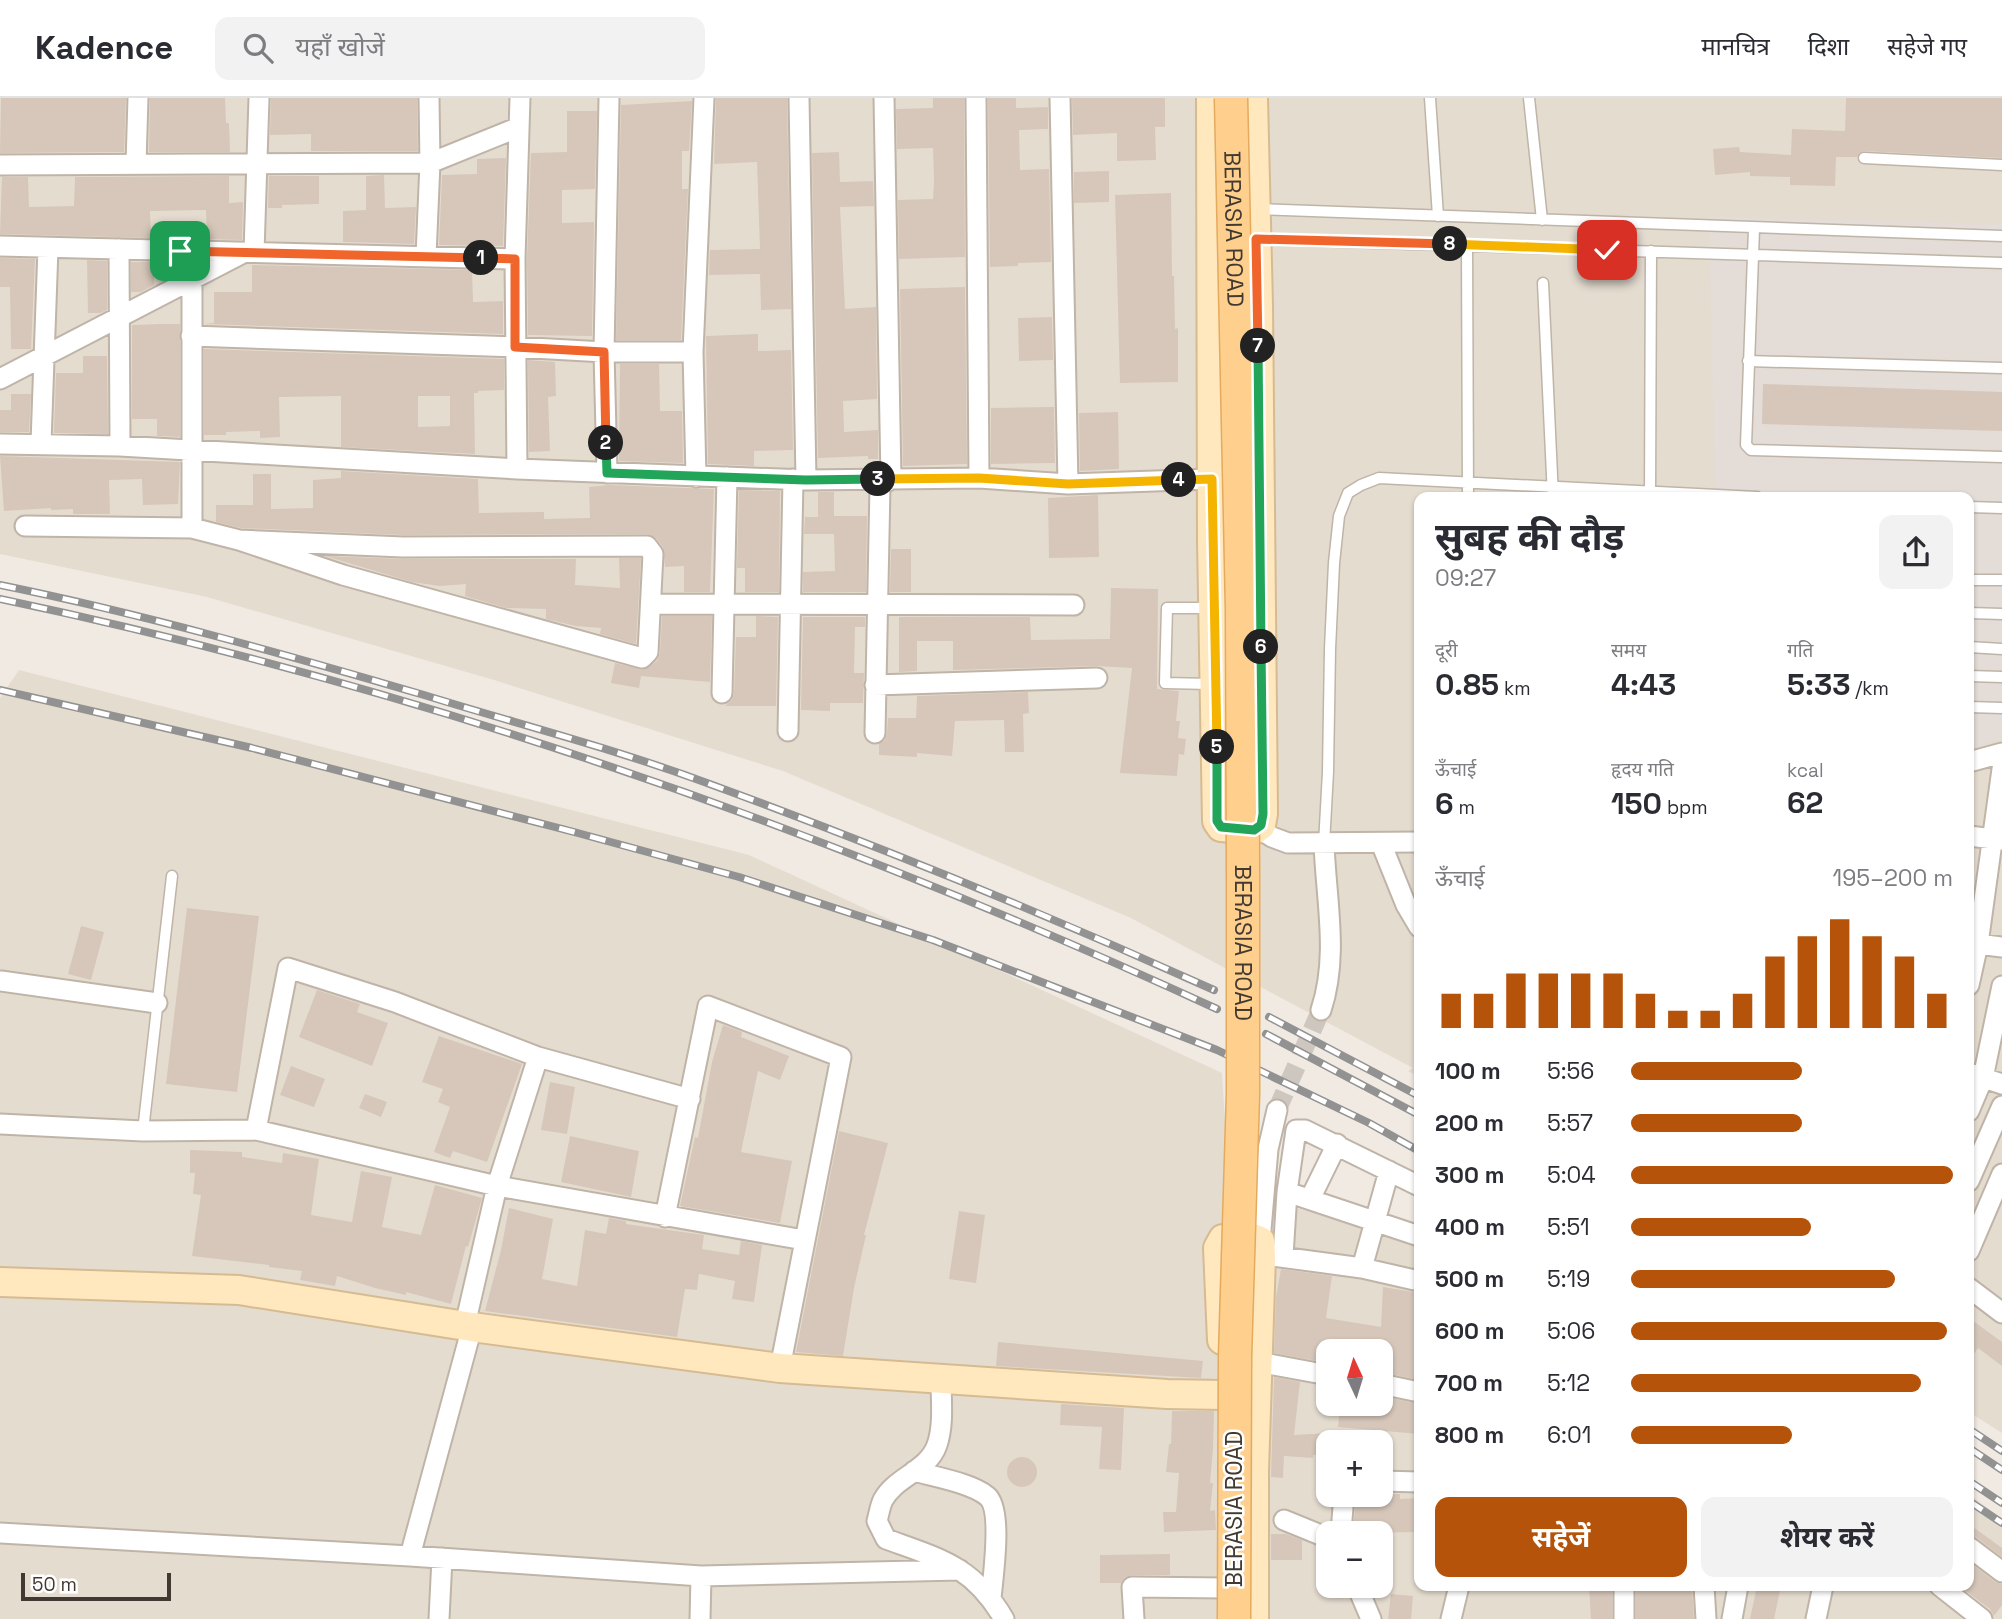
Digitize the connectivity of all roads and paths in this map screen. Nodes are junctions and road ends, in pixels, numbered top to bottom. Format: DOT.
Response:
graph roads {
  1 [pos="138,98"];
  2 [pos="259,98"];
  3 [pos="429,98"];
  4 [pos="520,98"];
  5 [pos="609,98"];
  6 [pos="704,98"];
  7 [pos="799,98"];
  8 [pos="884,98"];
  9 [pos="976,98"];
  10 [pos="1060,98"];
  11 [pos="1211,98"];
  12 [pos="1231,98"];
  13 [pos="1253,98"];
  14 [pos="1430,98"];
  15 [pos="1529,98"];
  16 [pos="519,127"];
  17 [pos="1864,158"];
  18 [pos="430,163"];
  19 [pos="136,164"];
  20 [pos="257,164"];
  21 [pos="0,165"];
  22 [pos="2002,166"];
  23 [pos="1256,209"];
  24 [pos="1438,216"];
  25 [pos="1542,220"];
  26 [pos="1754,229"];
  27 [pos="2002,236"];
  28 [pos="1256,239"];
  29 [pos="1467,245"];
  30 [pos="0,246"];
  31 [pos="48,248"];
  32 [pos="119,249"];
  33 [pos="1651,251"];
  34 [pos="248,253"];
  35 [pos="1754,255"];
  36 [pos="426,256"];
  37 [pos="515,259"];
  38 [pos="2002,263"];
  39 [pos="192,280"];
  40 [pos="1543,283"];
  41 [pos="120,317"];
  42 [pos="191,336"];
  43 [pos="515,347"];
  44 [pos="604,352"];
  45 [pos="693,352"];
  46 [pos="46,355"];
  47 [pos="1748,361"];
  48 [pos="2002,368"];
  49 [pos="0,379"];
  50 [pos="41,443"];
  51 [pos="0,444"];
  52 [pos="120,446"];
  53 [pos="191,452"];
  54 [pos="2002,457"];
  55 [pos="517,469"];
  56 [pos="607,473"];
  57 [pos="696,477"];
  58 [pos="727,477"];
  59 [pos="979,478"];
  60 [pos="891,479"];
  61 [pos="1212,479"];
  62 [pos="800,480"];
  63 [pos="1468,482"];
  64 [pos="1068,484"];
  65 [pos="1468,492"];
  66 [pos="1553,492"];
  67 [pos="1650,492"];
  68 [pos="1974,507"];
  69 [pos="2002,508"];
  70 [pos="25,526"];
  71 [pos="192,528"];
  72 [pos="239,540"];
  73 [pos="1974,580"];
  74 [pos="2002,580"];
  75 [pos="724,603"];
  76 [pos="789,603"];
  77 [pos="876,603"];
  78 [pos="652,604"];
  79 [pos="1074,605"];
  80 [pos="1214,608"];
  81 [pos="1974,613"];
  82 [pos="2002,614"];
  83 [pos="1974,648"];
  84 [pos="2002,649"];
  85 [pos="1974,676"];
  86 [pos="2002,677"];
  87 [pos="1097,678"];
  88 [pos="1216,684"];
  89 [pos="875,685"];
  90 [pos="722,693"];
  91 [pos="1974,707"];
  92 [pos="2002,708"];
  93 [pos="788,731"];
  94 [pos="875,733"];
  95 [pos="2002,753"];
  96 [pos="1974,761"];
  97 [pos="2002,769"];
  98 [pos="1258,828"];
  99 [pos="1974,837"];
  100 [pos="1997,839"];
  101 [pos="1414,842"];
  102 [pos="1381,843"];
  103 [pos="1324,844"];
  104 [pos="172,876"];
  105 [pos="1977,891"];
  106 [pos="1413,904"];
  107 [pos="1978,944"];
  108 [pos="2002,947"];
  109 [pos="1974,962"];
  110 [pos="2,973"];
  111 [pos="0,986"];
  112 [pos="2002,986"];
  113 [pos="158,1003"];
  114 [pos="1321,1010"];
  115 [pos="538,1057"];
  116 [pos="1985,1078"];
  117 [pos="690,1099"];
  118 [pos="1974,1101"];
  119 [pos="2002,1107"];
  120 [pos="1277,1110"];
  121 [pos="0,1124"];
  122 [pos="143,1130"];
  123 [pos="256,1130"];
  124 [pos="1337,1144"];
  125 [pos="1974,1170"];
  126 [pos="1389,1171"];
  127 [pos="2002,1174"];
  128 [pos="1414,1184"];
  129 [pos="497,1186"];
  130 [pos="1287,1192"];
  131 [pos="1310,1199"];
  132 [pos="664,1217"];
  133 [pos="1375,1221"];
  134 [pos="1414,1234"];
  135 [pos="1974,1239"];
  136 [pos="804,1240"];
  137 [pos="1268,1251"];
  138 [pos="1362,1268"];
  139 [pos="1414,1280"];
  140 [pos="0,1282"];
  141 [pos="1974,1292"];
  142 [pos="2002,1313"];
  143 [pos="468,1326"];
  144 [pos="1258,1362"];
  145 [pos="780,1368"];
  146 [pos="1316,1373"];
  147 [pos="941,1379"];
  148 [pos="1393,1387"];
  149 [pos="1414,1391"];
  150 [pos="1223,1395"];
  151 [pos="914,1471"];
  152 [pos="1393,1481"];
  153 [pos="1414,1482"];
  154 [pos="1284,1520"];
  155 [pos="0,1533"];
  156 [pos="1316,1533"];
  157 [pos="1974,1551"];
  158 [pos="410,1556"];
  159 [pos="442,1558"];
  160 [pos="960,1570"];
  161 [pos="2002,1572"];
  162 [pos="701,1576"];
  163 [pos="1224,1588"];
  164 [pos="1458,1591"];
  165 [pos="1624,1591"];
  166 [pos="1704,1591"];
  167 [pos="1737,1591"];
  168 [pos="1822,1591"];
  169 [pos="1946,1591"];
  170 [pos="991,1598"];
  171 [pos="1362,1598"];
  172 [pos="439,1619"];
  173 [pos="700,1619"];
  174 [pos="1004,1619"];
  175 [pos="1134,1619"];
  176 [pos="1224,1619"];
  177 [pos="1234,1619"];
  178 [pos="1254,1619"];
  179 [pos="1371,1619"];
  180 [pos="1451,1619"];
  181 [pos="1624,1619"];
  182 [pos="1706,1619"];
  183 [pos="1732,1619"];
  184 [pos="1816,1619"];
  185 [pos="1982,1619"];
  1 -- 19 [label="street"];
  2 -- 20 [label="street"];
  3 -- 18 [label="street"];
  4 -- 16 [label="street"];
  5 -- 44 [label="street"];
  6 -- 45 [label="street"];
  7 -- 62 [label="street"];
  8 -- 60 [label="street"];
  9 -- 59 [label="street"];
  10 -- 64 [label="street"];
  11 -- 61 [label="street"];
  12 -- 177 [label="main road, BERASIA ROAD, bridge"];
  13 -- 23 [label="street"];
  14 -- 24 [label="lane"];
  15 -- 25 [label="lane"];
  16 -- 18 [label="street"];
  16 -- 37 [label="street"];
  17 -- 22 [label="lane"];
  18 -- 20 [label="street"];
  18 -- 36 [label="street"];
  19 -- 20 [label="street"];
  19 -- 21 [label="street"];
  20 -- 34 [label="street"];
  23 -- 24 [label="lane"];
  23 -- 28 [label="street"];
  24 -- 25 [label="lane"];
  25 -- 26 [label="lane"];
  26 -- 27 [label="lane"];
  26 -- 35 [label="lane"];
  28 -- 29 [label="lane"];
  28 -- 98 [label="street"];
  29 -- 33 [label="lane"];
  29 -- 63 [label="lane"];
  30 -- 31 [label="street"];
  31 -- 32 [label="street"];
  31 -- 46 [label="street"];
  32 -- 34 [label="street"];
  32 -- 41 [label="street"];
  33 -- 35 [label="lane"];
  33 -- 67 [label="lane"];
  34 -- 36 [label="street"];
  34 -- 39 [label="street"];
  35 -- 38 [label="lane"];
  35 -- 47 [label="lane"];
  36 -- 37 [label="street"];
  37 -- 43 [label="street"];
  39 -- 41 [label="street"];
  39 -- 42 [label="street"];
  40 -- 66 [label="lane"];
  41 -- 46 [label="street"];
  41 -- 52 [label="street"];
  42 -- 43 [label="street"];
  42 -- 53 [label="street"];
  43 -- 44 [label="street"];
  43 -- 55 [label="street"];
  44 -- 45 [label="street"];
  44 -- 56 [label="street"];
  45 -- 57 [label="street"];
  46 -- 49 [label="street"];
  46 -- 50 [label="street"];
  47 -- 48 [label="lane"];
  47 -- 54 [label="lane"];
  50 -- 51 [label="street"];
  50 -- 52 [label="street"];
  52 -- 53 [label="street"];
  53 -- 55 [label="street"];
  53 -- 71 [label="street"];
  55 -- 56 [label="street"];
  56 -- 57 [label="street"];
  57 -- 58 [label="street"];
  58 -- 62 [label="street"];
  58 -- 75 [label="street"];
  59 -- 60 [label="street"];
  59 -- 64 [label="street"];
  60 -- 62 [label="street"];
  60 -- 77 [label="street"];
  61 -- 64 [label="street"];
  61 -- 80 [label="street"];
  62 -- 76 [label="street"];
  63 -- 65 [label="lane"];
  63 -- 66 [label="lane"];
  63 -- 103 [label="lane"];
  68 -- 69 [label="lane"];
  70 -- 71 [label="street"];
  71 -- 72 [label="street"];
  72 -- 78 [label="street"];
  72 -- 78 [label="street"];
  73 -- 74 [label="lane"];
  75 -- 76 [label="street"];
  75 -- 78 [label="street"];
  75 -- 90 [label="street"];
  76 -- 77 [label="street"];
  76 -- 93 [label="street"];
  77 -- 79 [label="street"];
  77 -- 89 [label="street"];
  80 -- 88 [label="street"];
  80 -- 88 [label="lane"];
  81 -- 82 [label="lane"];
  83 -- 84 [label="lane"];
  85 -- 86 [label="lane"];
  87 -- 89 [label="street"];
  88 -- 98 [label="street"];
  89 -- 94 [label="street"];
  91 -- 92 [label="lane"];
  95 -- 96 [label="street"];
  97 -- 100 [label="street"];
  98 -- 103 [label="street"];
  99 -- 100 [label="street"];
  100 -- 105 [label="street"];
  101 -- 102 [label="street"];
  102 -- 103 [label="street"];
  102 -- 106 [label="street"];
  103 -- 114 [label="street"];
  104 -- 113 [label="lane"];
  105 -- 107 [label="street"];
  107 -- 108 [label="street"];
  107 -- 109 [label="street"];
  110 -- 111 [label="street"];
  110 -- 113 [label="street"];
  112 -- 116 [label="street"];
  113 -- 122 [label="lane"];
  115 -- 117 [label="street"];
  115 -- 123 [label="street"];
  115 -- 129 [label="street"];
  116 -- 118 [label="street"];
  117 -- 132 [label="street"];
  117 -- 136 [label="street"];
  119 -- 125 [label="street"];
  120 -- 137 [label="street"];
  121 -- 122 [label="street"];
  122 -- 123 [label="street"];
  123 -- 129 [label="street"];
  124 -- 126 [label="street"];
  124 -- 130 [label="street"];
  124 -- 131 [label="street"];
  126 -- 128 [label="street"];
  126 -- 133 [label="street"];
  127 -- 135 [label="street"];
  129 -- 132 [label="street"];
  129 -- 143 [label="street"];
  130 -- 131 [label="street"];
  130 -- 137 [label="street"];
  131 -- 133 [label="street"];
  132 -- 136 [label="street"];
  133 -- 134 [label="street"];
  133 -- 138 [label="street"];
  136 -- 145 [label="street"];
  137 -- 138 [label="street"];
  137 -- 144 [label="street"];
  137 -- 150 [label="street"];
  138 -- 139 [label="street"];
  140 -- 143 [label="street"];
  141 -- 142 [label="street"];
  143 -- 145 [label="street"];
  143 -- 158 [label="street"];
  144 -- 146 [label="street"];
  144 -- 178 [label="street"];
  145 -- 147 [label="street"];
  147 -- 150 [label="street"];
  147 -- 151 [label="street"];
  148 -- 149 [label="street"];
  150 -- 163 [label="street"];
  151 -- 160 [label="street"];
  151 -- 170 [label="street"];
  152 -- 153 [label="street"];
  154 -- 156 [label="street"];
  155 -- 158 [label="street"];
  157 -- 161 [label="street"];
  158 -- 159 [label="street"];
  159 -- 162 [label="street"];
  159 -- 172 [label="street"];
  160 -- 162 [label="street"];
  160 -- 170 [label="street"];
  162 -- 173 [label="street"];
  163 -- 175 [label="street"];
  163 -- 176 [label="street"];
  164 -- 180 [label="street"];
  165 -- 181 [label="street"];
  166 -- 182 [label="street"];
  167 -- 183 [label="street"];
  168 -- 184 [label="street"];
  169 -- 185 [label="street"];
  170 -- 174 [label="street"];
  171 -- 179 [label="street"];
}
